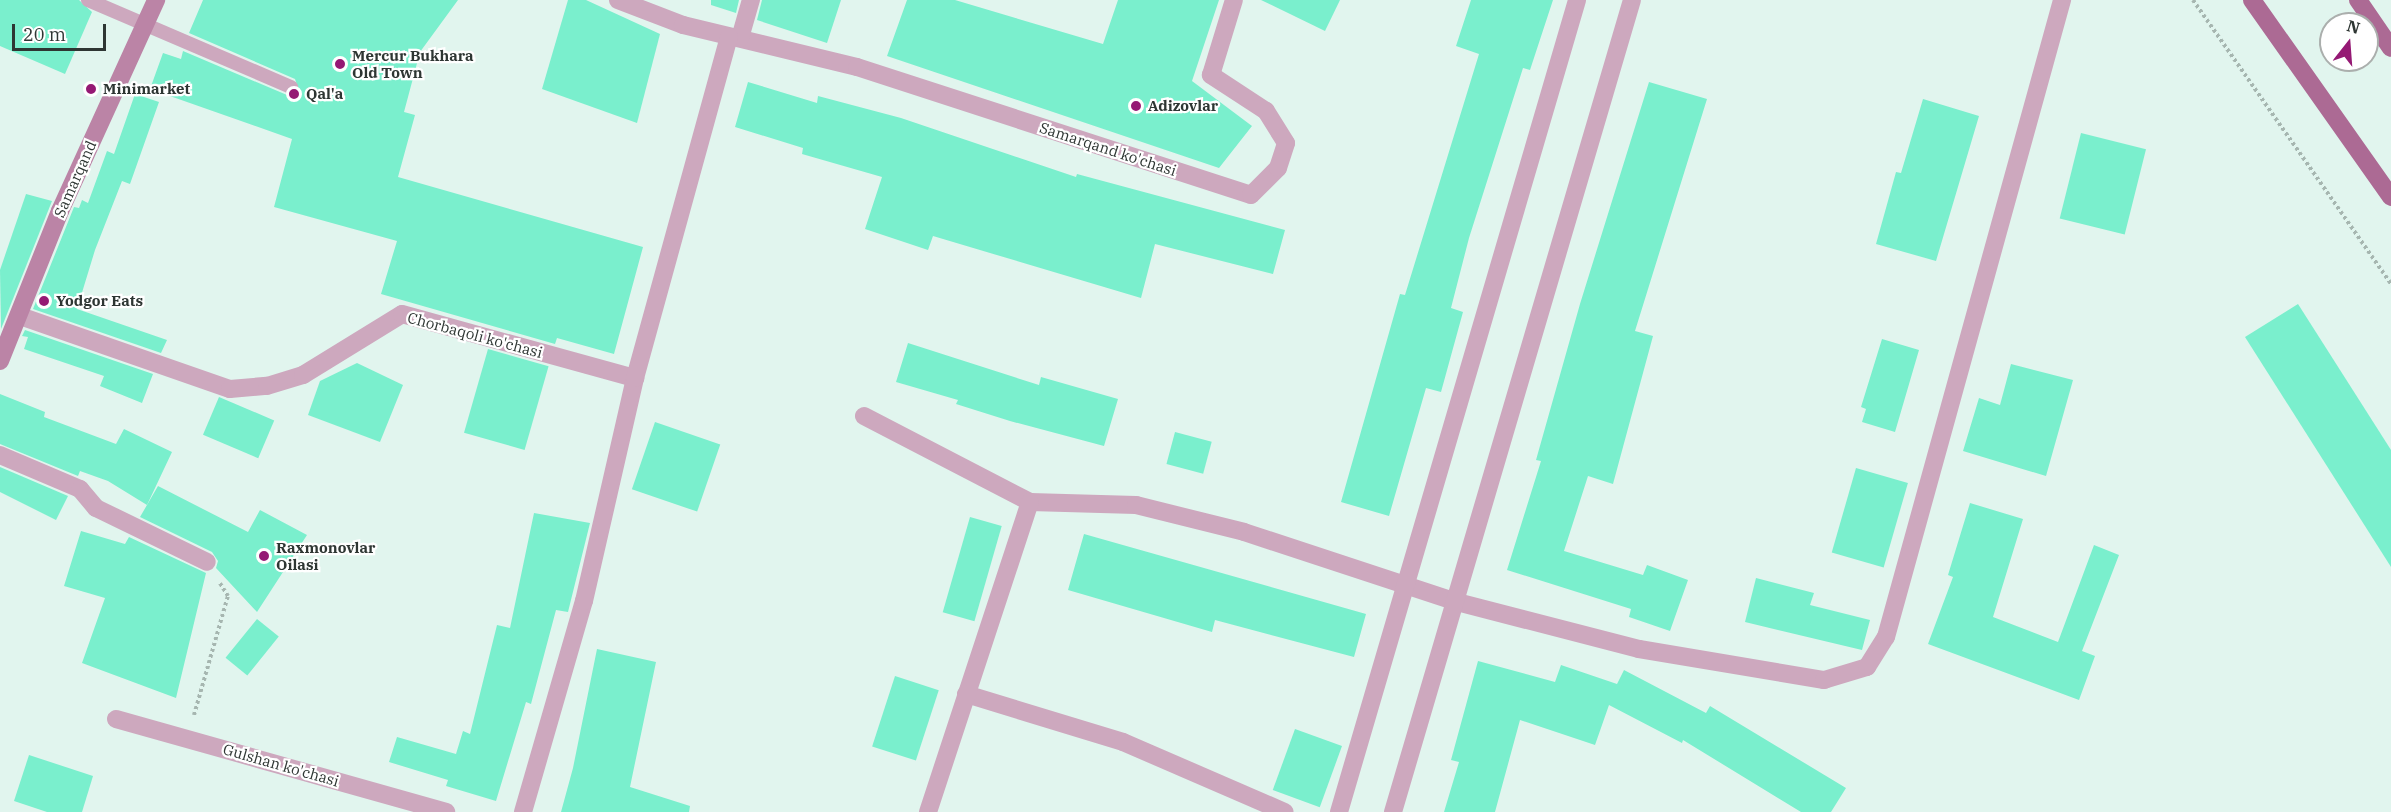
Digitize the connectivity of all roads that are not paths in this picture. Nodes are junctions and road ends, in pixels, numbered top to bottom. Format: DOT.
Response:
graph roads {
  1 [pos="88,0"];
  2 [pos="156,0"];
  3 [pos="618,0"];
  4 [pos="751,0"];
  5 [pos="1234,0"];
  6 [pos="1577,0"];
  7 [pos="1632,0"];
  8 [pos="2062,0"];
  9 [pos="2252,0"];
  10 [pos="2358,0"];
  11 [pos="146,23"];
  12 [pos="734,38"];
  13 [pos="2391,48"];
  14 [pos="291,87"];
  15 [pos="2391,197"];
  16 [pos="20,316"];
  17 [pos="0,361"];
  18 [pos="635,378"];
  19 [pos="864,416"];
  20 [pos="0,455"];
  21 [pos="1030,502"];
  22 [pos="207,562"];
  23 [pos="1406,584"];
  24 [pos="1457,602"];
  25 [pos="966,694"];
  26 [pos="116,719"];
  27 [pos="446,812"];
  28 [pos="523,812"];
  29 [pos="928,812"];
  30 [pos="1285,812"];
  31 [pos="1338,812"];
  32 [pos="1393,812"];
  1 -- 11 [label="lane"];
  2 -- 11 [label="street, Samarqand"];
  3 -- 12 [label="street"];
  4 -- 12 [label="street"];
  5 -- 12 [label="street, Samarqand ko'chasi"];
  6 -- 23 [label="street"];
  7 -- 24 [label="street"];
  8 -- 24 [label="street"];
  9 -- 15 [label="main road"];
  10 -- 13 [label="main road"];
  11 -- 14 [label="lane"];
  11 -- 16 [label="street, Samarqand"];
  12 -- 18 [label="street"];
  16 -- 17 [label="street, Samarqand"];
  16 -- 18 [label="street, Chorbaqoli ko'chasi"];
  18 -- 28 [label="street"];
  19 -- 21 [label="street"];
  20 -- 22 [label="street"];
  21 -- 23 [label="street"];
  21 -- 25 [label="street"];
  23 -- 24 [label="street"];
  23 -- 31 [label="street"];
  24 -- 32 [label="street"];
  25 -- 29 [label="street"];
  25 -- 30 [label="street"];
  26 -- 27 [label="street, Gulshan ko'chasi"];
}
